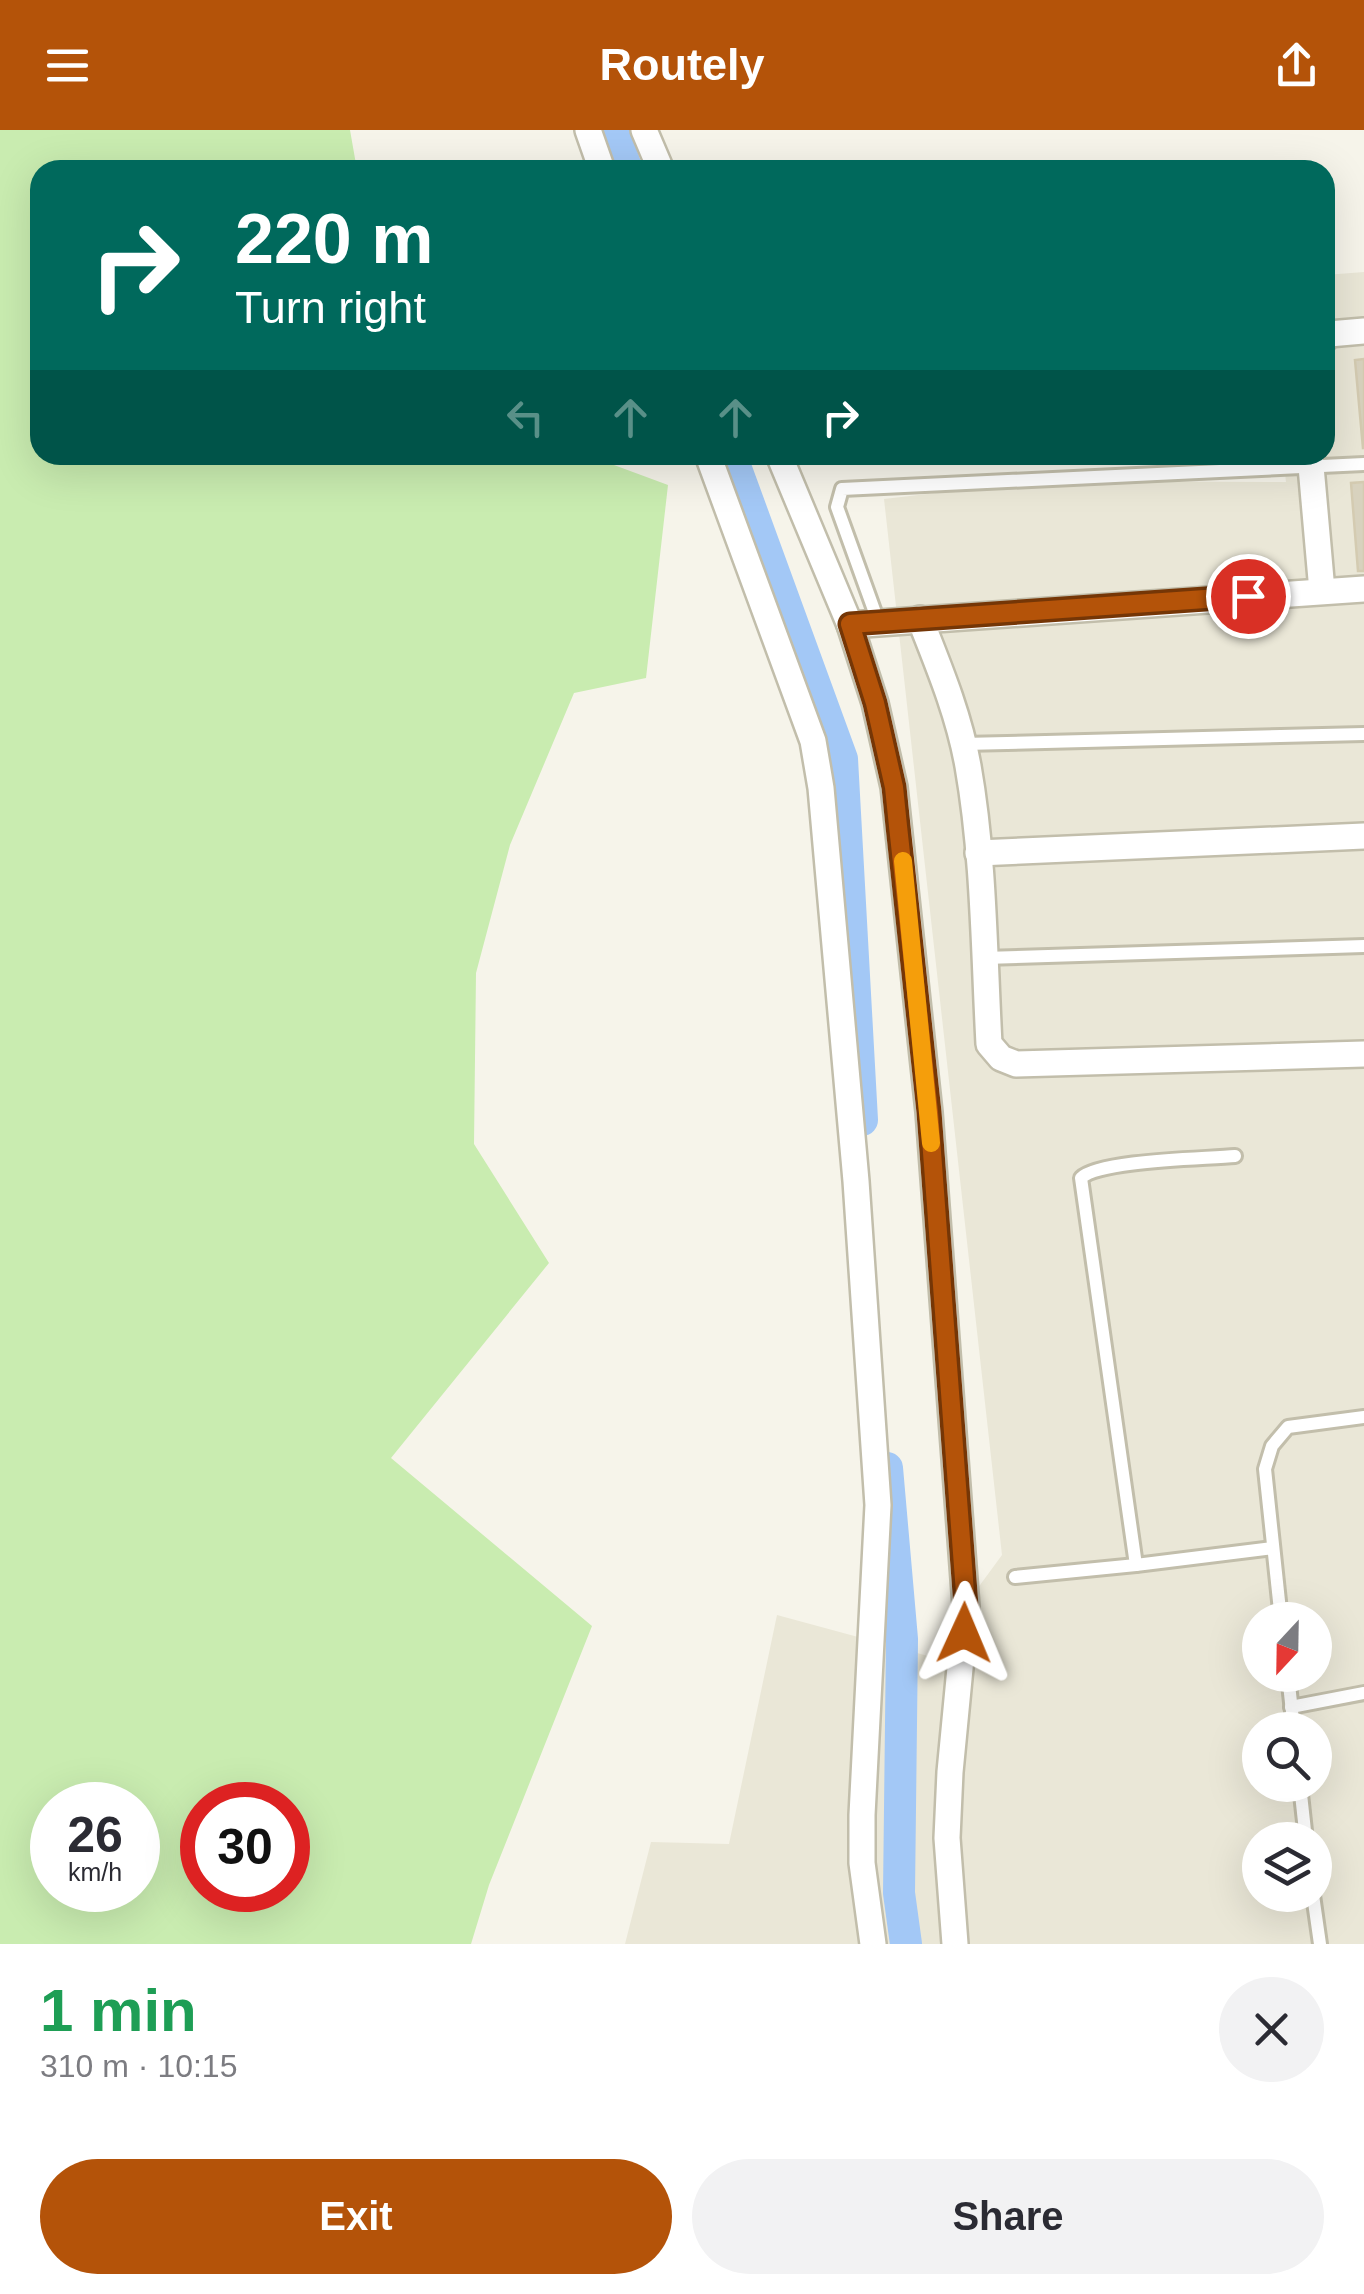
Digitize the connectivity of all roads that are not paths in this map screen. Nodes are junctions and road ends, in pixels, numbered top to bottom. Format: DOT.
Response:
graph roads {
  1 [pos="588,130"];
  2 [pos="644,130"];
  3 [pos="598,160"];
  4 [pos="657,160"];
  5 [pos="1364,331"];
  6 [pos="1335,333"];
  7 [pos="1335,463"];
  8 [pos="1364,464"];
  9 [pos="712,465"];
  10 [pos="783,465"];
  11 [pos="1261,465"];
  12 [pos="1311,465"];
  13 [pos="1364,589"];
  14 [pos="1322,592"];
  15 [pos="920,619"];
  16 [pos="878,621"];
  17 [pos="850,624"];
  18 [pos="1364,734"];
  19 [pos="962,744"];
  20 [pos="1364,836"];
  21 [pos="978,853"];
  22 [pos="1364,946"];
  23 [pos="984,958"];
  24 [pos="1364,1054"];
  25 [pos="1235,1156"];
  26 [pos="1364,1418"];
  27 [pos="1274,1548"];
  28 [pos="1136,1565"];
  29 [pos="1015,1577"];
  30 [pos="1280,1602"];
  31 [pos="1290,1692"];
  32 [pos="1364,1693"];
  33 [pos="1291,1706"];
  34 [pos="1292,1712"];
  35 [pos="1315,1912"];
  36 [pos="872,1944"];
  37 [pos="955,1944"];
  38 [pos="1320,1944"];
  1 -- 3 [label="street"];
  2 -- 4 [label="street"];
  5 -- 6 [label="street"];
  7 -- 8 [label="lane"];
  9 -- 36 [label="street"];
  10 -- 17 [label="street"];
  11 -- 16 [label="lane"];
  12 -- 14 [label="street"];
  13 -- 14 [label="street"];
  14 -- 15 [label="street"];
  15 -- 16 [label="street"];
  15 -- 19 [label="street"];
  16 -- 17 [label="street"];
  17 -- 37 [label="street"];
  18 -- 19 [label="lane"];
  19 -- 21 [label="street"];
  20 -- 21 [label="street"];
  21 -- 23 [label="street"];
  22 -- 23 [label="lane"];
  23 -- 24 [label="street"];
  25 -- 28 [label="lane"];
  26 -- 27 [label="lane"];
  27 -- 28 [label="lane"];
  27 -- 30 [label="lane"];
  28 -- 29 [label="lane"];
  31 -- 33 [label="lane"];
  32 -- 33 [label="lane"];
  33 -- 34 [label="lane"];
  35 -- 38 [label="lane"];
}
